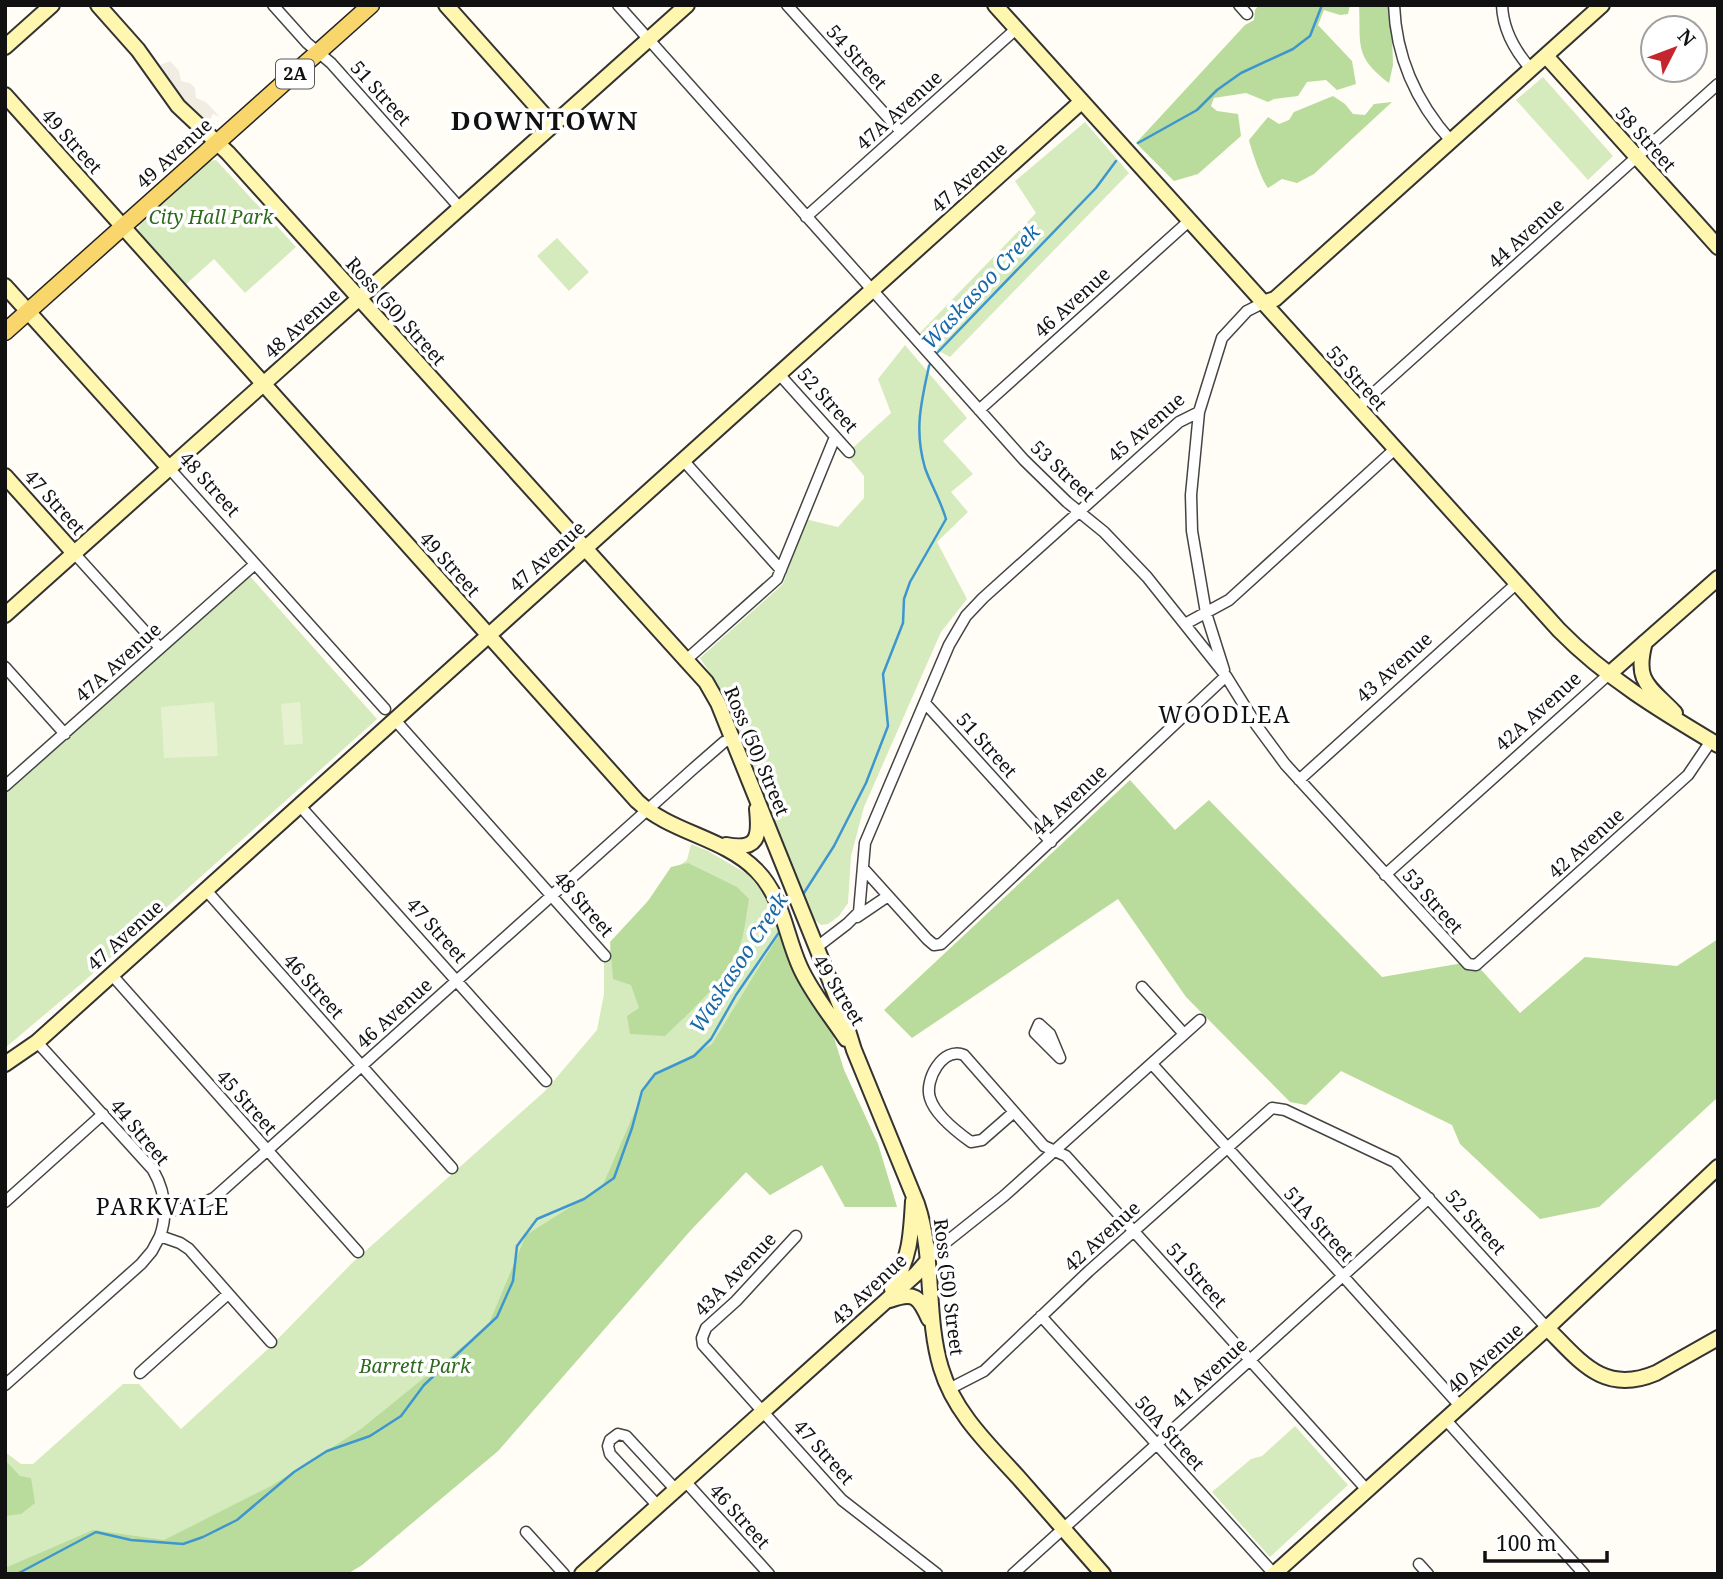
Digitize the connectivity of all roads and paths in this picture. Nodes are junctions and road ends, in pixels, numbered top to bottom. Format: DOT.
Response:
graph roads {
  1 [pos="52,5"];
  2 [pos="98,5"];
  3 [pos="273,5"];
  4 [pos="371,5"];
  5 [pos="446,5"];
  6 [pos="618,5"];
  7 [pos="687,5"];
  8 [pos="788,5"];
  9 [pos="1239,5"];
  10 [pos="1394,5"];
  11 [pos="1502,5"];
  12 [pos="1602,5"];
  13 [pos="999,7"];
  14 [pos="1247,14"];
  15 [pos="1016,29"];
  16 [pos="648,40"];
  17 [pos="5,47"];
  18 [pos="319,52"];
  19 [pos="1546,56"];
  20 [pos="1531,69"];
  21 [pos="1718,84"];
  22 [pos="5,95"];
  23 [pos="1081,102"];
  24 [pos="553,125"];
  25 [pos="901,132"];
  26 [pos="1451,141"];
  27 [pos="218,143"];
  28 [pos="1637,157"];
  29 [pos="460,208"];
  30 [pos="806,217"];
  31 [pos="1189,221"];
  32 [pos="123,227"];
  33 [pos="1718,247"];
  34 [pos="5,286"];
  35 [pos="872,290"];
  36 [pos="359,298"];
  37 [pos="1263,303"];
  38 [pos="28,312"];
  39 [pos="5,332"];
  40 [pos="779,374"];
  41 [pos="263,384"];
  42 [pos="1357,408"];
  43 [pos="979,410"];
  44 [pos="1199,412"];
  45 [pos="835,437"];
  46 [pos="1395,449"];
  47 [pos="849,452"];
  48 [pos="683,460"];
  49 [pos="169,468"];
  50 [pos="5,476"];
  51 [pos="1079,512"];
  52 [pos="585,548"];
  53 [pos="74,553"];
  54 [pos="255,564"];
  55 [pos="781,570"];
  56 [pos="1718,578"];
  57 [pos="1516,584"];
  58 [pos="1206,613"];
  59 [pos="5,615"];
  60 [pos="1185,624"];
  61 [pos="488,635"];
  62 [pos="1645,642"];
  63 [pos="160,648"];
  64 [pos="687,660"];
  65 [pos="5,667"];
  66 [pos="1608,675"];
  67 [pos="1226,676"];
  68 [pos="925,703"];
  69 [pos="390,714"];
  70 [pos="1691,729"];
  71 [pos="65,734"];
  72 [pos="733,739"];
  73 [pos="1714,743"];
  74 [pos="1299,780"];
  75 [pos="5,786"];
  76 [pos="754,787"];
  77 [pos="300,806"];
  78 [pos="647,810"];
  79 [pos="1051,842"];
  80 [pos="714,844"];
  81 [pos="863,868"];
  82 [pos="1385,875"];
  83 [pos="205,890"];
  84 [pos="552,896"];
  85 [pos="888,896"];
  86 [pos="856,917"];
  87 [pos="790,939"];
  88 [pos="817,947"];
  89 [pos="604,956"];
  90 [pos="1476,965"];
  91 [pos="111,974"];
  92 [pos="457,981"];
  93 [pos="1142,987"];
  94 [pos="812,988"];
  95 [pos="1200,1020"];
  96 [pos="1184,1034"];
  97 [pos="37,1042"];
  98 [pos="854,1050"];
  99 [pos="5,1064"];
  100 [pos="1152,1064"];
  101 [pos="362,1066"];
  102 [pos="546,1081"];
  103 [pos="1277,1108"];
  104 [pos="1014,1112"];
  105 [pos="103,1114"];
  106 [pos="1227,1148"];
  107 [pos="1055,1150"];
  108 [pos="267,1151"];
  109 [pos="1718,1167"];
  110 [pos="452,1168"];
  111 [pos="913,1193"];
  112 [pos="1429,1198"];
  113 [pos="5,1202"];
  114 [pos="165,1211"];
  115 [pos="1134,1231"];
  116 [pos="160,1236"];
  117 [pos="796,1236"];
  118 [pos="359,1252"];
  119 [pos="928,1260"];
  120 [pos="1343,1276"];
  121 [pos="228,1294"];
  122 [pos="885,1301"];
  123 [pos="1041,1316"];
  124 [pos="933,1328"];
  125 [pos="1547,1328"];
  126 [pos="702,1338"];
  127 [pos="1718,1338"];
  128 [pos="271,1342"];
  129 [pos="1250,1360"];
  130 [pos="140,1373"];
  131 [pos="5,1385"];
  132 [pos="949,1389"];
  133 [pos="1460,1406"];
  134 [pos="762,1412"];
  135 [pos="1446,1419"];
  136 [pos="1156,1444"];
  137 [pos="680,1485"];
  138 [pos="1367,1490"];
  139 [pos="657,1506"];
  140 [pos="1063,1528"];
  141 [pos="526,1532"];
  142 [pos="1419,1564"];
  143 [pos="564,1574"];
  144 [pos="582,1574"];
  145 [pos="769,1574"];
  146 [pos="937,1574"];
  147 [pos="1013,1574"];
  148 [pos="1103,1574"];
  149 [pos="1274,1574"];
  150 [pos="1429,1574"];
  151 [pos="1584,1574"];
  1 -- 17 [label="street"];
  2 -- 27 [label="street, Ross (50) Street"];
  3 -- 18 [label="street, 51 Street"];
  4 -- 18 [label="main road, 49 Avenue / 2A"];
  5 -- 24 [label="street"];
  6 -- 16 [label="street, 53 Street"];
  7 -- 16 [label="street, 48 Avenue"];
  8 -- 25 [label="street, 54 Street"];
  9 -- 14 [label="street"];
  10 -- 26 [label="street"];
  11 -- 20 [label="street"];
  12 -- 19 [label="street, 45 Avenue"];
  13 -- 15 [label="street, 55 Street"];
  15 -- 23 [label="street, 55 Street"];
  15 -- 25 [label="street, 47A Avenue"];
  16 -- 24 [label="street, 48 Avenue"];
  16 -- 30 [label="street, 53 Street"];
  18 -- 27 [label="main road, 49 Avenue / 2A"];
  18 -- 29 [label="street, 51 Street"];
  19 -- 20 [label="street, 45 Avenue"];
  19 -- 28 [label="street, 58 Street"];
  20 -- 26 [label="street, 45 Avenue"];
  21 -- 28 [label="street, 44 Avenue"];
  22 -- 32 [label="street, 49 Street"];
  23 -- 31 [label="street, 55 Street"];
  23 -- 35 [label="street, 47 Avenue"];
  24 -- 29 [label="street, 48 Avenue"];
  25 -- 30 [label="street, 47A Avenue"];
  26 -- 37 [label="street, 45 Avenue"];
  27 -- 32 [label="main road, 49 Avenue / 2A"];
  27 -- 36 [label="street, Ross (50) Street"];
  28 -- 33 [label="street, 58 Street"];
  28 -- 42 [label="street, 44 Avenue"];
  29 -- 36 [label="street, 48 Avenue"];
  30 -- 35 [label="street, 53 Street"];
  31 -- 37 [label="street, 55 Street"];
  31 -- 43 [label="street, 46 Avenue"];
  32 -- 38 [label="main road, 49 Avenue / 2A"];
  32 -- 41 [label="street, 49 Street"];
  34 -- 38 [label="street, 48 Street"];
  35 -- 40 [label="street, 47 Avenue"];
  35 -- 43 [label="street, 53 Street"];
  36 -- 41 [label="street, 48 Avenue"];
  36 -- 52 [label="street, Ross (50) Street"];
  37 -- 42 [label="street, 55 Street"];
  37 -- 44 [label="street, 45 Avenue"];
  38 -- 39 [label="main road, 49 Avenue / 2A"];
  38 -- 49 [label="street, 48 Street"];
  40 -- 45 [label="street, 52 Street"];
  40 -- 48 [label="street, 47 Avenue"];
  41 -- 49 [label="street, 48 Avenue"];
  41 -- 61 [label="street, 49 Street"];
  42 -- 46 [label="street, 55 Street"];
  43 -- 51 [label="street, 53 Street"];
  44 -- 51 [label="street, 45 Avenue"];
  44 -- 58 [label="street"];
  45 -- 47 [label="street, 52 Street"];
  45 -- 55 [label="street"];
  46 -- 57 [label="street, 55 Street"];
  46 -- 58 [label="street"];
  48 -- 52 [label="street, 47 Avenue"];
  48 -- 55 [label="street"];
  49 -- 53 [label="street, 48 Avenue"];
  49 -- 54 [label="street, 48 Street"];
  50 -- 53 [label="street, 47 Street"];
  51 -- 60 [label="street, 53 Street"];
  51 -- 68 [label="street, 45 Avenue"];
  52 -- 61 [label="street, 47 Avenue"];
  52 -- 64 [label="street, Ross (50) Street"];
  53 -- 59 [label="street, 48 Avenue"];
  53 -- 63 [label="street, 47 Street"];
  54 -- 63 [label="street, 47A Avenue"];
  54 -- 69 [label="street, 48 Street"];
  55 -- 64 [label="street"];
  56 -- 62 [label="street, 42A Avenue"];
  57 -- 66 [label="street, 55 Street"];
  57 -- 74 [label="street, 43 Avenue"];
  58 -- 60 [label="street"];
  58 -- 67 [label="street"];
  60 -- 67 [label="street, 53 Street"];
  61 -- 69 [label="street, 47 Avenue"];
  61 -- 78 [label="street, 49 Street"];
  62 -- 66 [label="street, 42A Avenue"];
  62 -- 70 [label="street"];
  63 -- 71 [label="street, 47A Avenue"];
  64 -- 72 [label="street, Ross (50) Street"];
  65 -- 71 [label="street"];
  66 -- 70 [label="street, 55 Street"];
  66 -- 82 [label="street, 42A Avenue"];
  67 -- 74 [label="street, 53 Street"];
  67 -- 79 [label="street, 44 Avenue"];
  68 -- 79 [label="street, 51 Street"];
  68 -- 81 [label="street, 45 Avenue"];
  69 -- 77 [label="street, 47 Avenue"];
  69 -- 84 [label="street, 48 Street"];
  70 -- 73 [label="street, 55 Street"];
  71 -- 75 [label="street, 47A Avenue"];
  72 -- 76 [label="street, Ross (50) Street"];
  72 -- 78 [label="street, 46 Avenue"];
  73 -- 90 [label="street, 42 Avenue"];
  74 -- 82 [label="street, 53 Street"];
  76 -- 80 [label="street"];
  76 -- 88 [label="street, Ross (50) Street"];
  77 -- 83 [label="street, 47 Avenue"];
  77 -- 92 [label="street, 47 Street"];
  78 -- 80 [label="street, 49 Street"];
  78 -- 84 [label="street, 46 Avenue"];
  79 -- 85 [label="street, 44 Avenue"];
  80 -- 87 [label="street, 49 Street"];
  81 -- 85 [label="street"];
  81 -- 86 [label="street, 45 Avenue"];
  82 -- 90 [label="street, 53 Street"];
  83 -- 91 [label="street, 47 Avenue"];
  83 -- 101 [label="street, 46 Street"];
  84 -- 89 [label="street, 48 Street"];
  84 -- 92 [label="street, 46 Avenue"];
  85 -- 86 [label="street"];
  86 -- 88 [label="street"];
  87 -- 88 [label="street"];
  87 -- 94 [label="street, 49 Street"];
  88 -- 94 [label="street"];
  88 -- 98 [label="street, Ross (50) Street"];
  91 -- 97 [label="street, 47 Avenue"];
  91 -- 108 [label="street, 45 Street"];
  92 -- 101 [label="street, 46 Avenue"];
  92 -- 102 [label="street, 47 Street"];
  93 -- 96 [label="street"];
  94 -- 98 [label="street, 49 Street"];
  95 -- 96 [label="street, 43 Avenue"];
  96 -- 100 [label="street, 43 Avenue"];
  97 -- 99 [label="street, 47 Avenue"];
  97 -- 105 [label="street, 44 Street"];
  98 -- 111 [label="street, Ross (50) Street"];
  100 -- 106 [label="street, 51A Street"];
  100 -- 107 [label="street, 43 Avenue"];
  101 -- 108 [label="street, 46 Avenue"];
  101 -- 110 [label="street, 46 Street"];
  103 -- 106 [label="street, 42 Avenue"];
  103 -- 112 [label="street, 52 Street"];
  104 -- 104 [label="street, 51 Street"];
  104 -- 107 [label="street, 51 Street"];
  105 -- 113 [label="street"];
  105 -- 114 [label="street, 44 Street"];
  106 -- 115 [label="street, 42 Avenue"];
  106 -- 120 [label="street, 51A Street"];
  107 -- 115 [label="street, 51 Street"];
  107 -- 119 [label="street, 43 Avenue"];
  108 -- 114 [label="street, 46 Avenue"];
  108 -- 118 [label="street, 45 Street"];
  109 -- 125 [label="street, 40 Avenue"];
  111 -- 119 [label="street, Ross (50) Street"];
  111 -- 122 [label="street"];
  112 -- 120 [label="street, 41 Avenue"];
  112 -- 125 [label="street, 52 Street"];
  114 -- 116 [label="street, 44 Street"];
  115 -- 123 [label="street, 42 Avenue"];
  115 -- 129 [label="street, 51 Street"];
  116 -- 121 [label="street"];
  116 -- 131 [label="street"];
  117 -- 126 [label="street, 43A Avenue"];
  119 -- 122 [label="street, 43 Avenue"];
  119 -- 124 [label="street, Ross (50) Street"];
  120 -- 129 [label="street, 41 Avenue"];
  120 -- 133 [label="street, 51A Street"];
  121 -- 128 [label="street"];
  121 -- 130 [label="street"];
  122 -- 124 [label="street"];
  122 -- 134 [label="street, 43 Avenue"];
  123 -- 132 [label="street, 42 Avenue"];
  123 -- 136 [label="street, 50A Street"];
  124 -- 132 [label="street, Ross (50) Street"];
  125 -- 127 [label="street, 52 Street"];
  125 -- 133 [label="street, 40 Avenue"];
  126 -- 134 [label="street, 47 Street"];
  129 -- 136 [label="street, 41 Avenue"];
  129 -- 138 [label="street, 51 Street"];
  132 -- 140 [label="street, Ross (50) Street"];
  133 -- 135 [label="street, 40 Avenue"];
  134 -- 137 [label="street, 43 Avenue"];
  134 -- 146 [label="street, 47 Street"];
  135 -- 138 [label="street, 40 Avenue"];
  135 -- 151 [label="street"];
  136 -- 140 [label="street, 41 Avenue"];
  136 -- 149 [label="street, 50A Street"];
  137 -- 139 [label="street, 43 Avenue"];
  137 -- 139 [label="street, 46 Street"];
  137 -- 145 [label="street, 46 Street"];
  138 -- 149 [label="street, 40 Avenue"];
  139 -- 144 [label="street, 43 Avenue"];
  140 -- 147 [label="street, 41 Avenue"];
  140 -- 148 [label="street, Ross (50) Street"];
  141 -- 143 [label="street"];
  142 -- 150 [label="street"];
}
